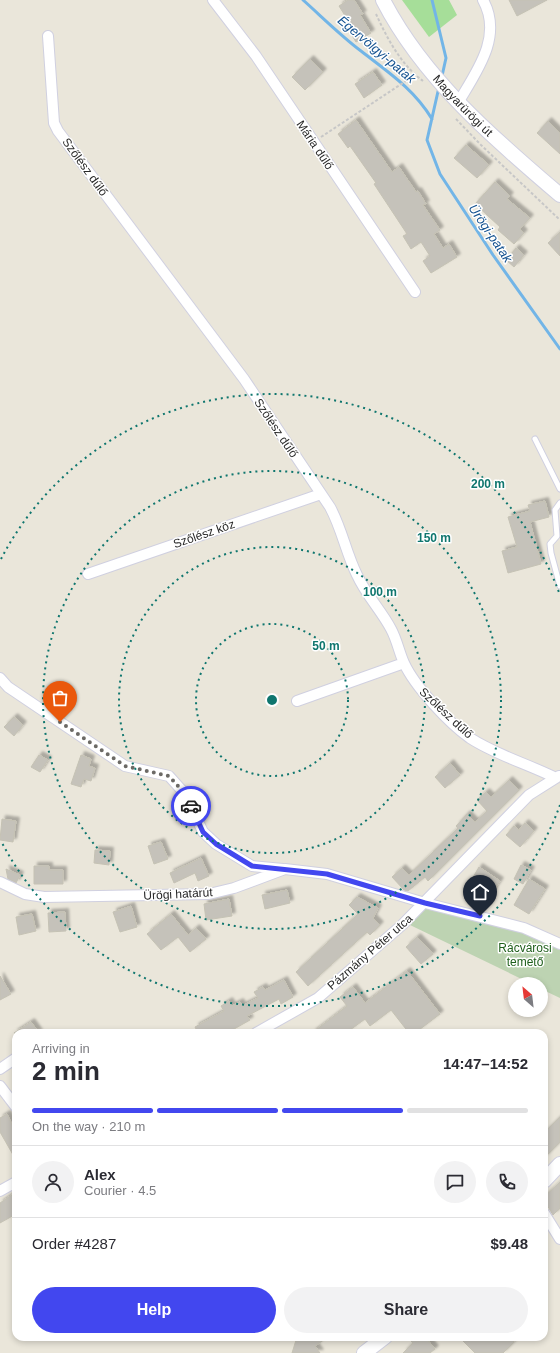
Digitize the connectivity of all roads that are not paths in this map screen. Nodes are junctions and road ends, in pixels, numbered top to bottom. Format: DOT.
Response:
graph roads {
  1 [pos="213,0"];
  2 [pos="383,0"];
  3 [pos="483,0"];
  4 [pos="48,36"];
  5 [pos="459,101"];
  6 [pos="560,195"];
  7 [pos="415,292"];
  8 [pos="535,439"];
  9 [pos="560,489"];
  10 [pos="321,494"];
  11 [pos="560,502"];
  12 [pos="88,574"];
  13 [pos="560,586"];
  14 [pos="404,663"];
  15 [pos="0,678"];
  16 [pos="297,701"];
  17 [pos="558,776"];
  18 [pos="285,869"];
  19 [pos="0,882"];
  20 [pos="0,889"];
  21 [pos="25,894"];
  22 [pos="425,903"];
  23 [pos="560,944"];
  24 [pos="263,1029"];
  25 [pos="12,1061"];
  26 [pos="0,1069"];
  27 [pos="0,1086"];
  28 [pos="12,1102"];
  29 [pos="560,1164"];
  30 [pos="548,1177"];
  31 [pos="12,1184"];
  32 [pos="0,1191"];
  33 [pos="548,1220"];
  34 [pos="560,1239"];
  35 [pos="380,1341"];
  36 [pos="364,1353"];
  1 -- 7 [label="street, Mária dűlő"];
  2 -- 5 [label="main road, Magyarürögi út"];
  3 -- 5 [label="street"];
  4 -- 10 [label="street, Szőlész dűlő"];
  5 -- 6 [label="main road, Magyarürögi út"];
  8 -- 9 [label="lane"];
  10 -- 12 [label="street, Szőlész köz"];
  10 -- 14 [label="street, Szőlész dűlő"];
  11 -- 13 [label="lane"];
  14 -- 16 [label="street"];
  14 -- 17 [label="street, Szőlész dűlő"];
  15 -- 18 [label="street"];
  17 -- 22 [label="street, Pázmány Péter utca"];
  18 -- 21 [label="street, Ürögi határút"];
  18 -- 22 [label="street, Ürögi határút"];
  19 -- 21 [label="street, Ürögi határút"];
  20 -- 21 [label="street"];
  22 -- 23 [label="street, Ürögi határút"];
  22 -- 24 [label="street, Pázmány Péter utca"];
  25 -- 26 [label="street"];
  27 -- 28 [label="street"];
  29 -- 30 [label="main road"];
  31 -- 32 [label="street"];
  33 -- 34 [label="street"];
  35 -- 36 [label="main road"];
}
